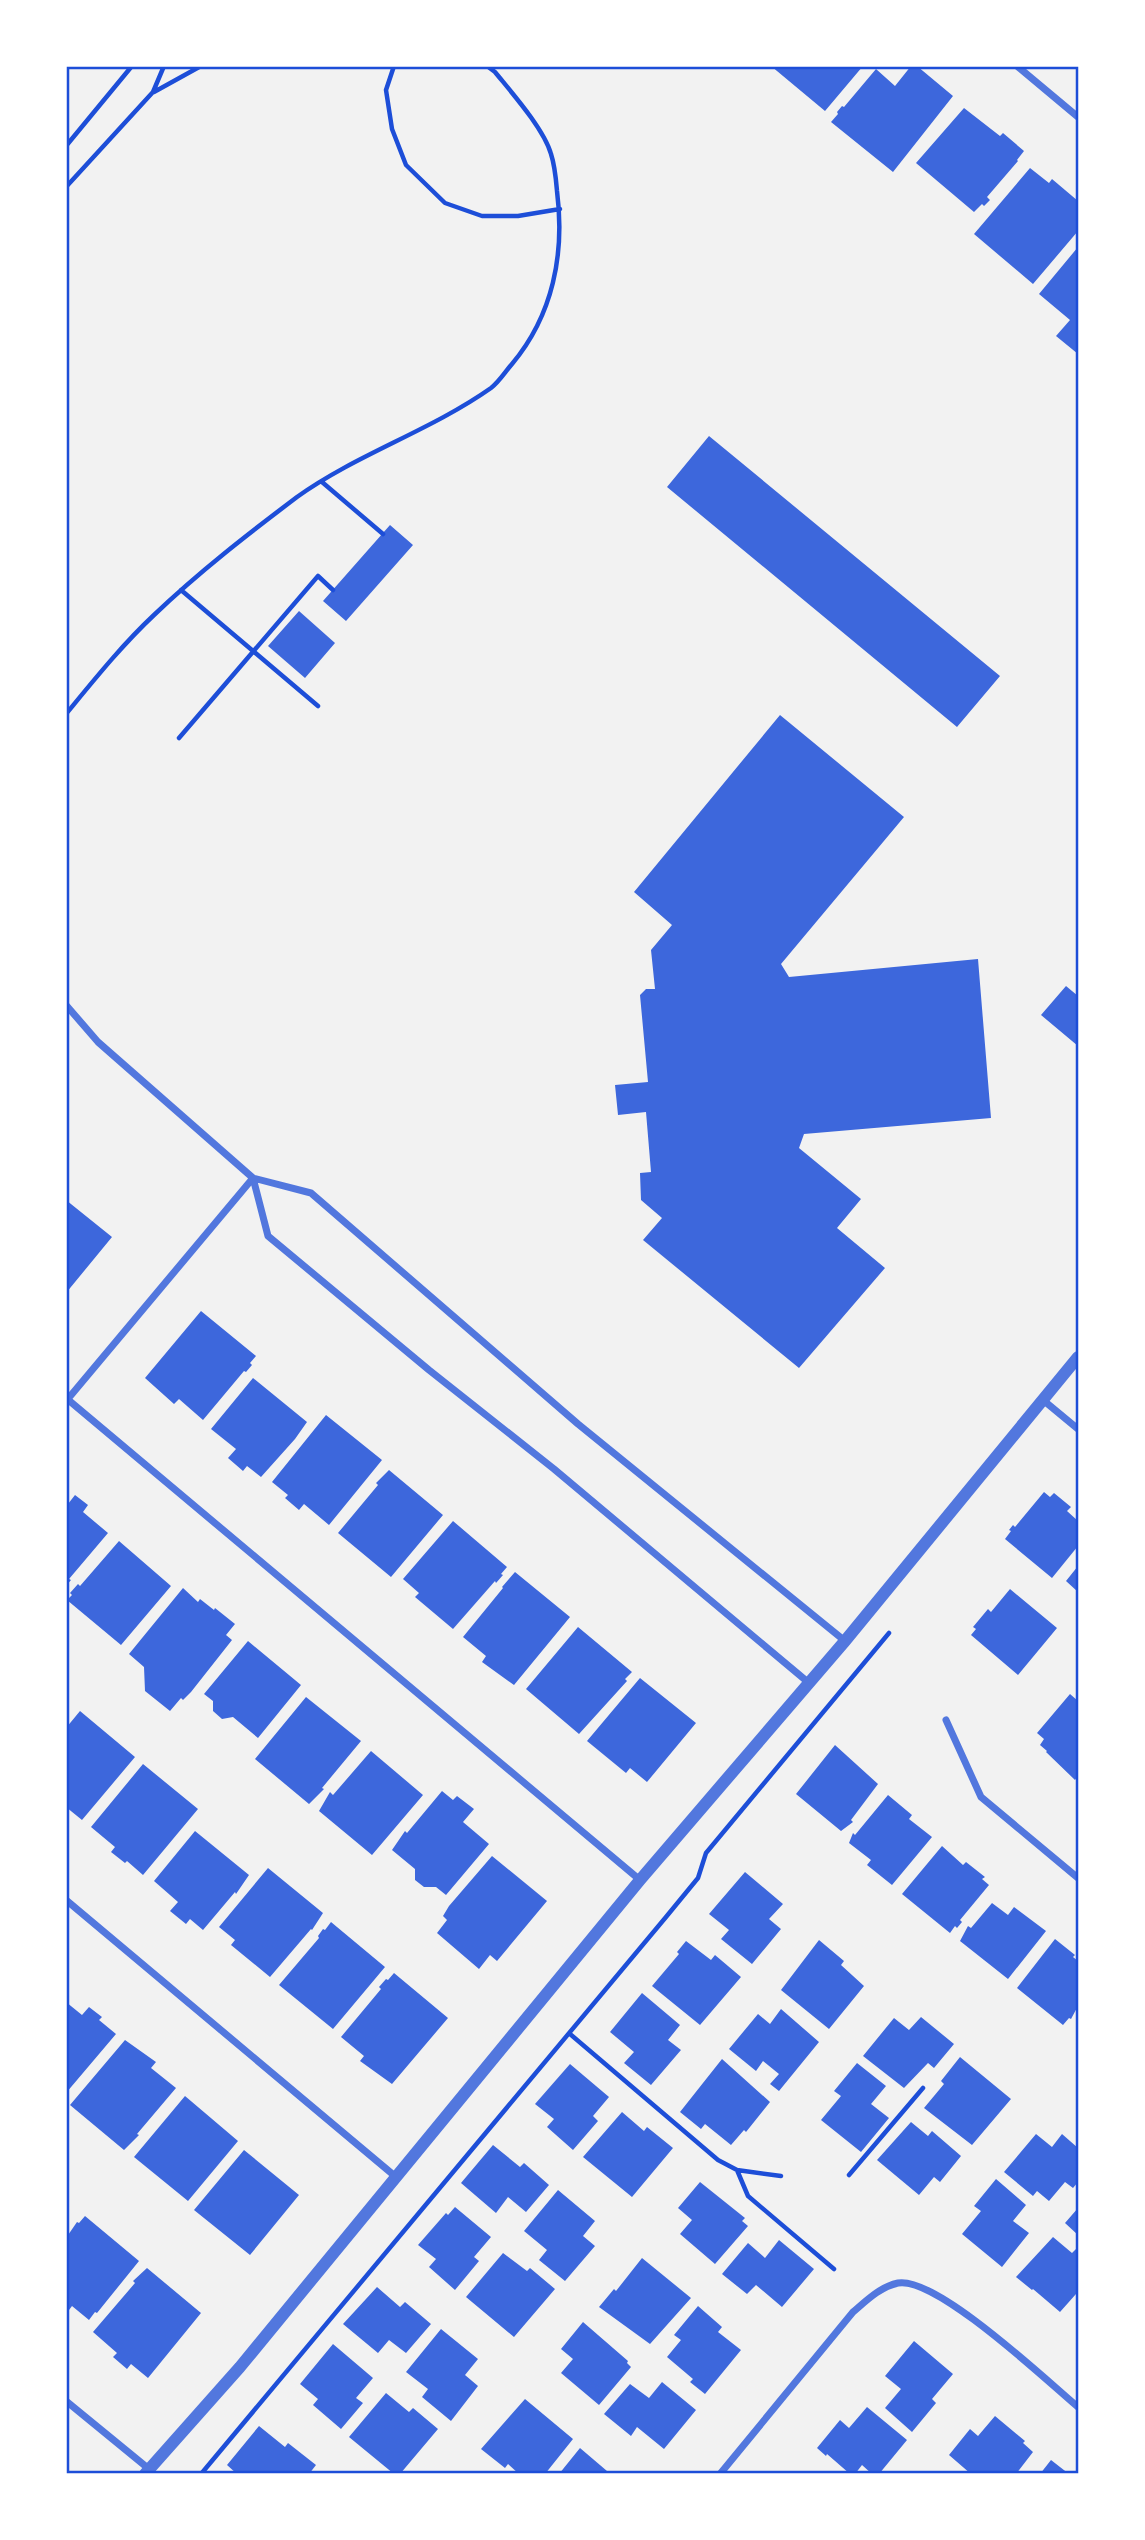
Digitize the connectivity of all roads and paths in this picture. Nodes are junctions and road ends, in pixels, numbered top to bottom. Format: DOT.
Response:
graph roads {
  1 [pos="132,66"];
  2 [pos="164,66"];
  3 [pos="201,66"];
  4 [pos="394,66"];
  5 [pos="487,66"];
  6 [pos="1017,66"];
  7 [pos="153,92"];
  8 [pos="1079,117"];
  9 [pos="66,146"];
  10 [pos="66,187"];
  11 [pos="560,209"];
  12 [pos="323,482"];
  13 [pos="383,534"];
  14 [pos="181,590"];
  15 [pos="333,590"];
  16 [pos="253,651"];
  17 [pos="318,706"];
  18 [pos="66,714"];
  19 [pos="179,738"];
  20 [pos="66,1005"];
  21 [pos="253,1178"];
  22 [pos="1079,1357"];
  23 [pos="67,1399"];
  24 [pos="1043,1400"];
  25 [pos="1079,1429"];
  26 [pos="888,1633"];
  27 [pos="845,1641"];
  28 [pos="809,1684"];
  29 [pos="946,1720"];
  30 [pos="1079,1878"];
  31 [pos="640,1880"];
  32 [pos="66,1900"];
  33 [pos="570,2034"];
  34 [pos="923,2088"];
  35 [pos="737,2170"];
  36 [pos="849,2175"];
  37 [pos="781,2176"];
  38 [pos="396,2178"];
  39 [pos="834,2269"];
  40 [pos="66,2401"];
  41 [pos="1079,2407"];
  42 [pos="147,2471"];
  43 [pos="201,2473"];
  44 [pos="720,2473"];
  1 -- 9 [label="path"];
  2 -- 7 [label="path"];
  3 -- 7 [label="path"];
  4 -- 11 [label="path"];
  5 -- 11 [label="path"];
  6 -- 8 [label="street"];
  7 -- 10 [label="path"];
  11 -- 12 [label="path"];
  12 -- 13 [label="path"];
  12 -- 14 [label="path"];
  14 -- 16 [label="path"];
  14 -- 18 [label="path"];
  15 -- 16 [label="path"];
  16 -- 17 [label="path"];
  16 -- 19 [label="path"];
  20 -- 21 [label="street"];
  21 -- 23 [label="street"];
  21 -- 27 [label="street"];
  21 -- 28 [label="street"];
  22 -- 24 [label="street"];
  23 -- 31 [label="street"];
  24 -- 25 [label="street"];
  24 -- 27 [label="street"];
  26 -- 33 [label="path"];
  27 -- 28 [label="street"];
  28 -- 31 [label="street"];
  29 -- 30 [label="street"];
  31 -- 38 [label="street"];
  32 -- 38 [label="street"];
  33 -- 35 [label="path"];
  33 -- 43 [label="path"];
  34 -- 36 [label="path"];
  35 -- 37 [label="path"];
  35 -- 39 [label="path"];
  38 -- 42 [label="street"];
  40 -- 42 [label="street"];
  41 -- 44 [label="street"];
}
